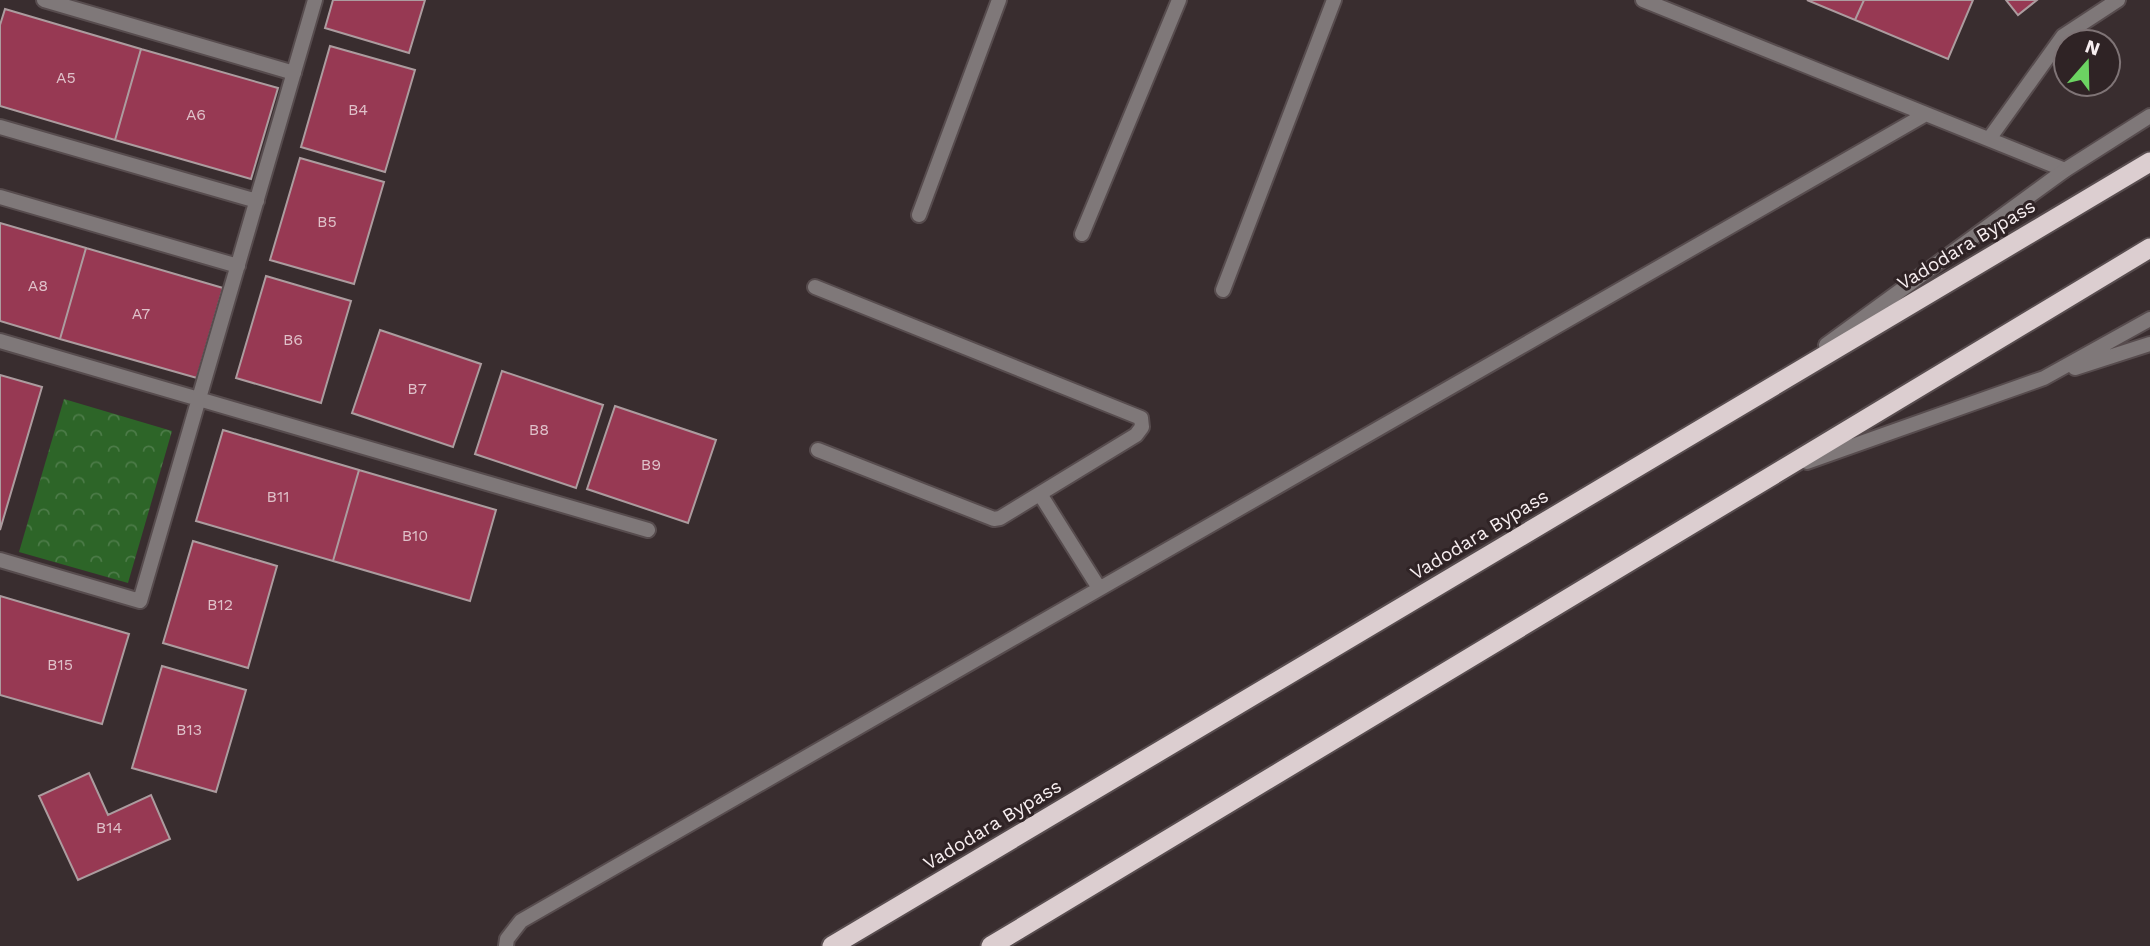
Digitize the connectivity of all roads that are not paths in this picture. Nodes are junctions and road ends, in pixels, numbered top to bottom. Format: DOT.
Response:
graph roads {
  1 [pos="44,0"];
  2 [pos="999,0"];
  3 [pos="1179,0"];
  4 [pos="1335,0"];
  5 [pos="1643,0"];
  6 [pos="2118,0"];
  7 [pos="312,1"];
  8 [pos="294,73"];
  9 [pos="1926,114"];
  10 [pos="2150,116"];
  11 [pos="0,127"];
  12 [pos="1989,139"];
  13 [pos="2150,162"];
  14 [pos="2065,170"];
  15 [pos="0,197"];
  16 [pos="257,201"];
  17 [pos="919,215"];
  18 [pos="1082,234"];
  19 [pos="2150,248"];
  20 [pos="237,266"];
  21 [pos="815,287"];
  22 [pos="1223,290"];
  23 [pos="2150,319"];
  24 [pos="0,341"];
  25 [pos="2150,345"];
  26 [pos="2044,378"];
  27 [pos="1765,390"];
  28 [pos="199,399"];
  29 [pos="818,450"];
  30 [pos="1783,470"];
  31 [pos="1040,494"];
  32 [pos="649,530"];
  33 [pos="0,560"];
  34 [pos="1099,587"];
  35 [pos="506,946"];
  36 [pos="832,946"];
  37 [pos="991,946"];
  1 -- 8 [label="street"];
  2 -- 17 [label="street"];
  3 -- 18 [label="street"];
  4 -- 22 [label="street"];
  5 -- 9 [label="street"];
  6 -- 12 [label="street"];
  7 -- 8 [label="street"];
  8 -- 16 [label="street"];
  9 -- 12 [label="street"];
  9 -- 34 [label="street"];
  10 -- 14 [label="street"];
  11 -- 16 [label="street"];
  12 -- 14 [label="street"];
  13 -- 27 [label="highway, Vadodara Bypass"];
  14 -- 27 [label="street"];
  15 -- 20 [label="street"];
  16 -- 20 [label="street"];
  19 -- 30 [label="highway"];
  20 -- 28 [label="street"];
  21 -- 31 [label="street"];
  23 -- 26 [label="street"];
  24 -- 28 [label="street"];
  25 -- 26 [label="street"];
  26 -- 30 [label="street"];
  27 -- 36 [label="highway, Vadodara Bypass"];
  28 -- 32 [label="street"];
  28 -- 33 [label="street"];
  29 -- 31 [label="street"];
  30 -- 37 [label="highway"];
  31 -- 34 [label="street"];
  34 -- 35 [label="street"];
}
